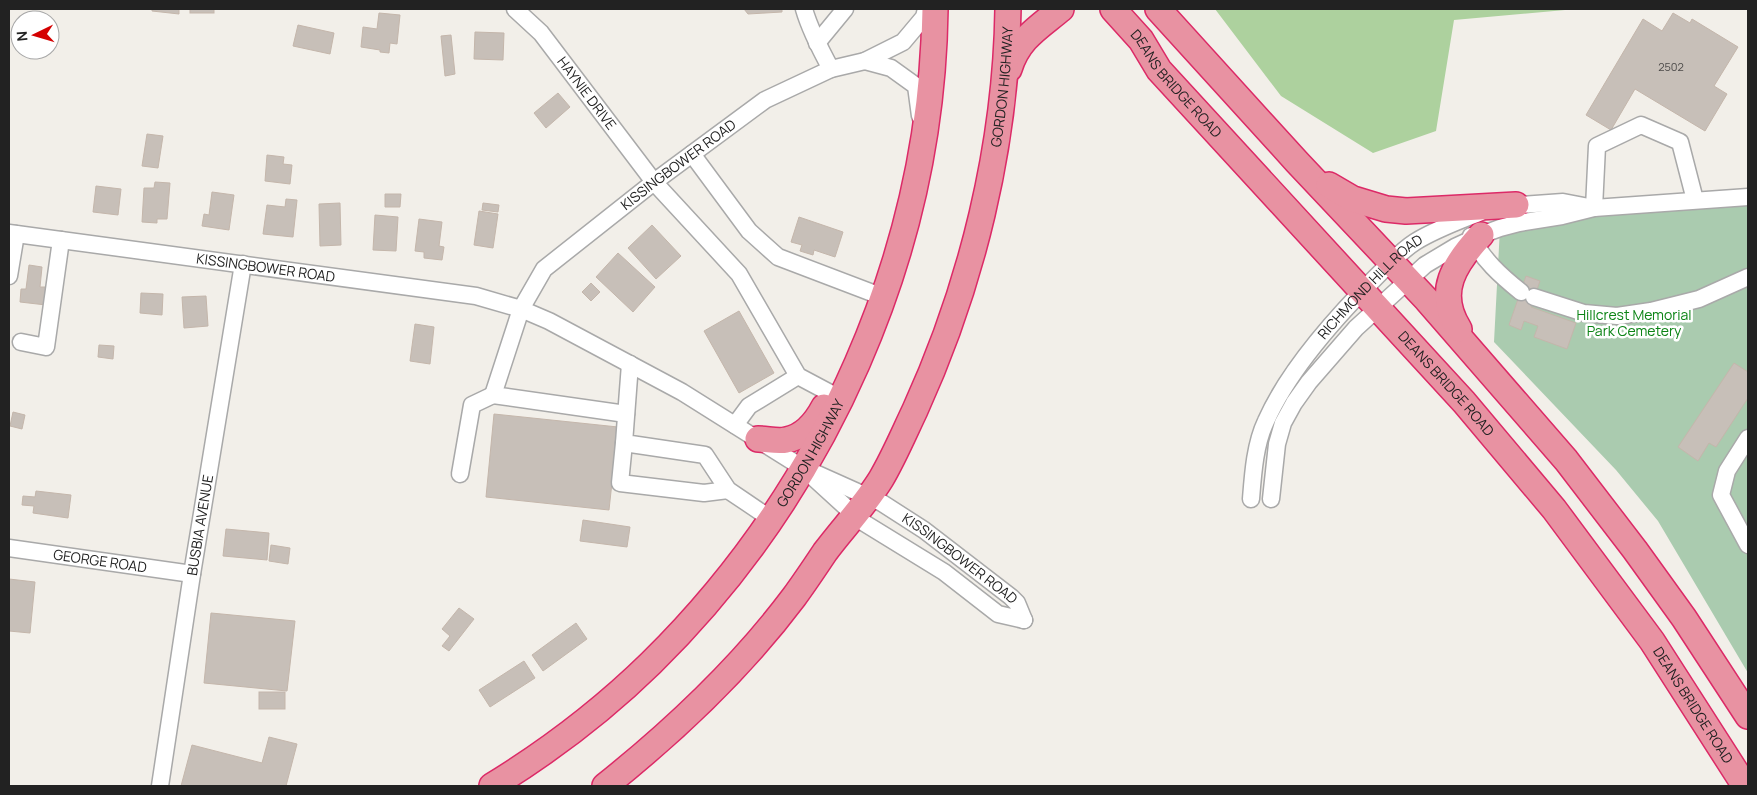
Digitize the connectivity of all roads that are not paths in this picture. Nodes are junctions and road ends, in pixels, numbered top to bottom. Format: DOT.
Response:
graph roads {
  1 [pos="515,9"];
  2 [pos="804,9"];
  3 [pos="844,9"];
  4 [pos="926,9"];
  5 [pos="935,9"];
  6 [pos="1008,9"];
  7 [pos="1061,9"];
  8 [pos="1112,9"];
  9 [pos="1158,9"];
  10 [pos="817,43"];
  11 [pos="865,61"];
  12 [pos="831,69"];
  13 [pos="1002,92"];
  14 [pos="923,139"];
  15 [pos="692,154"];
  16 [pos="1301,166"];
  17 [pos="654,182"];
  18 [pos="1748,197"];
  19 [pos="1695,200"];
  20 [pos="1516,205"];
  21 [pos="1594,208"];
  22 [pos="1470,229"];
  23 [pos="12,233"];
  24 [pos="61,240"];
  25 [pos="1392,262"];
  26 [pos="243,264"];
  27 [pos="9,276"];
  28 [pos="1748,277"];
  29 [pos="1408,280"];
  30 [pos="883,297"];
  31 [pos="1370,300"];
  32 [pos="521,309"];
  33 [pos="21,342"];
  34 [pos="1477,356"];
  35 [pos="630,364"];
  36 [pos="798,376"];
  37 [pos="830,393"];
  38 [pos="493,395"];
  39 [pos="626,414"];
  40 [pos="735,424"];
  41 [pos="1748,438"];
  42 [pos="758,439"];
  43 [pos="624,443"];
  44 [pos="803,468"];
  45 [pos="460,474"];
  46 [pos="728,490"];
  47 [pos="1252,499"];
  48 [pos="1272,500"];
  49 [pos="861,506"];
  50 [pos="771,519"];
  51 [pos="1748,545"];
  52 [pos="9,548"];
  53 [pos="192,574"];
  54 [pos="1748,716"];
  55 [pos="160,786"];
  56 [pos="492,786"];
  57 [pos="605,786"];
  58 [pos="1745,786"];
  1 -- 17 [label="street, HAYNIE DRIVE"];
  2 -- 10 [label="street"];
  3 -- 10 [label="street"];
  4 -- 11 [label="street, KISSINGBOWER ROAD"];
  5 -- 14 [label="highway, GORDON HIGHWAY"];
  6 -- 13 [label="highway, GORDON HIGHWAY"];
  7 -- 13 [label="highway"];
  8 -- 31 [label="highway, DEANS BRIDGE ROAD"];
  9 -- 16 [label="highway"];
  10 -- 12 [label="street"];
  11 -- 12 [label="street, KISSINGBOWER ROAD"];
  11 -- 14 [label="street, KISSINGBOWER ROAD"];
  12 -- 15 [label="street, KISSINGBOWER ROAD"];
  13 -- 49 [label="highway, GORDON HIGHWAY"];
  14 -- 30 [label="highway, GORDON HIGHWAY"];
  15 -- 17 [label="street, KISSINGBOWER ROAD"];
  15 -- 30 [label="street"];
  16 -- 22 [label="highway"];
  16 -- 25 [label="highway"];
  17 -- 32 [label="street, KISSINGBOWER ROAD"];
  17 -- 36 [label="street, HAYNIE DRIVE"];
  18 -- 19 [label="street, RICHMOND HILL ROAD"];
  19 -- 21 [label="street, RICHMOND HILL ROAD"];
  19 -- 21 [label="street"];
  20 -- 21 [label="street, RICHMOND HILL ROAD"];
  20 -- 22 [label="highway"];
  21 -- 22 [label="street, RICHMOND HILL ROAD"];
  22 -- 25 [label="street, RICHMOND HILL ROAD"];
  22 -- 28 [label="street"];
  22 -- 29 [label="street, RICHMOND HILL ROAD"];
  22 -- 34 [label="highway"];
  23 -- 24 [label="street, KISSINGBOWER ROAD"];
  23 -- 27 [label="street"];
  24 -- 26 [label="street, KISSINGBOWER ROAD"];
  24 -- 33 [label="street"];
  25 -- 29 [label="highway"];
  25 -- 31 [label="street, RICHMOND HILL ROAD"];
  26 -- 32 [label="street, KISSINGBOWER ROAD"];
  26 -- 53 [label="street, BUSBIA AVENUE"];
  29 -- 31 [label="street, RICHMOND HILL ROAD"];
  29 -- 34 [label="highway"];
  30 -- 37 [label="highway"];
  30 -- 44 [label="highway, GORDON HIGHWAY"];
  31 -- 47 [label="street, RICHMOND HILL ROAD"];
  31 -- 48 [label="street, RICHMOND HILL ROAD"];
  31 -- 58 [label="highway, DEANS BRIDGE ROAD"];
  32 -- 35 [label="street, KISSINGBOWER ROAD"];
  32 -- 38 [label="street"];
  34 -- 54 [label="highway"];
  35 -- 39 [label="street"];
  35 -- 40 [label="street, KISSINGBOWER ROAD"];
  36 -- 37 [label="street"];
  36 -- 40 [label="street"];
  37 -- 42 [label="highway"];
  38 -- 39 [label="street"];
  38 -- 45 [label="street"];
  39 -- 43 [label="street"];
  40 -- 42 [label="street, KISSINGBOWER ROAD"];
  41 -- 51 [label="street"];
  42 -- 44 [label="street, KISSINGBOWER ROAD"];
  43 -- 46 [label="street"];
  43 -- 46 [label="street"];
  44 -- 49 [label="street, KISSINGBOWER ROAD"];
  44 -- 49 [label="street, KISSINGBOWER ROAD"];
  44 -- 50 [label="highway, GORDON HIGHWAY"];
  46 -- 50 [label="street"];
  49 -- 49 [label="street, KISSINGBOWER ROAD"];
  49 -- 57 [label="highway, GORDON HIGHWAY"];
  50 -- 56 [label="highway, GORDON HIGHWAY"];
  52 -- 53 [label="street, GEORGE ROAD"];
  53 -- 55 [label="street, BUSBIA AVENUE"];
}
